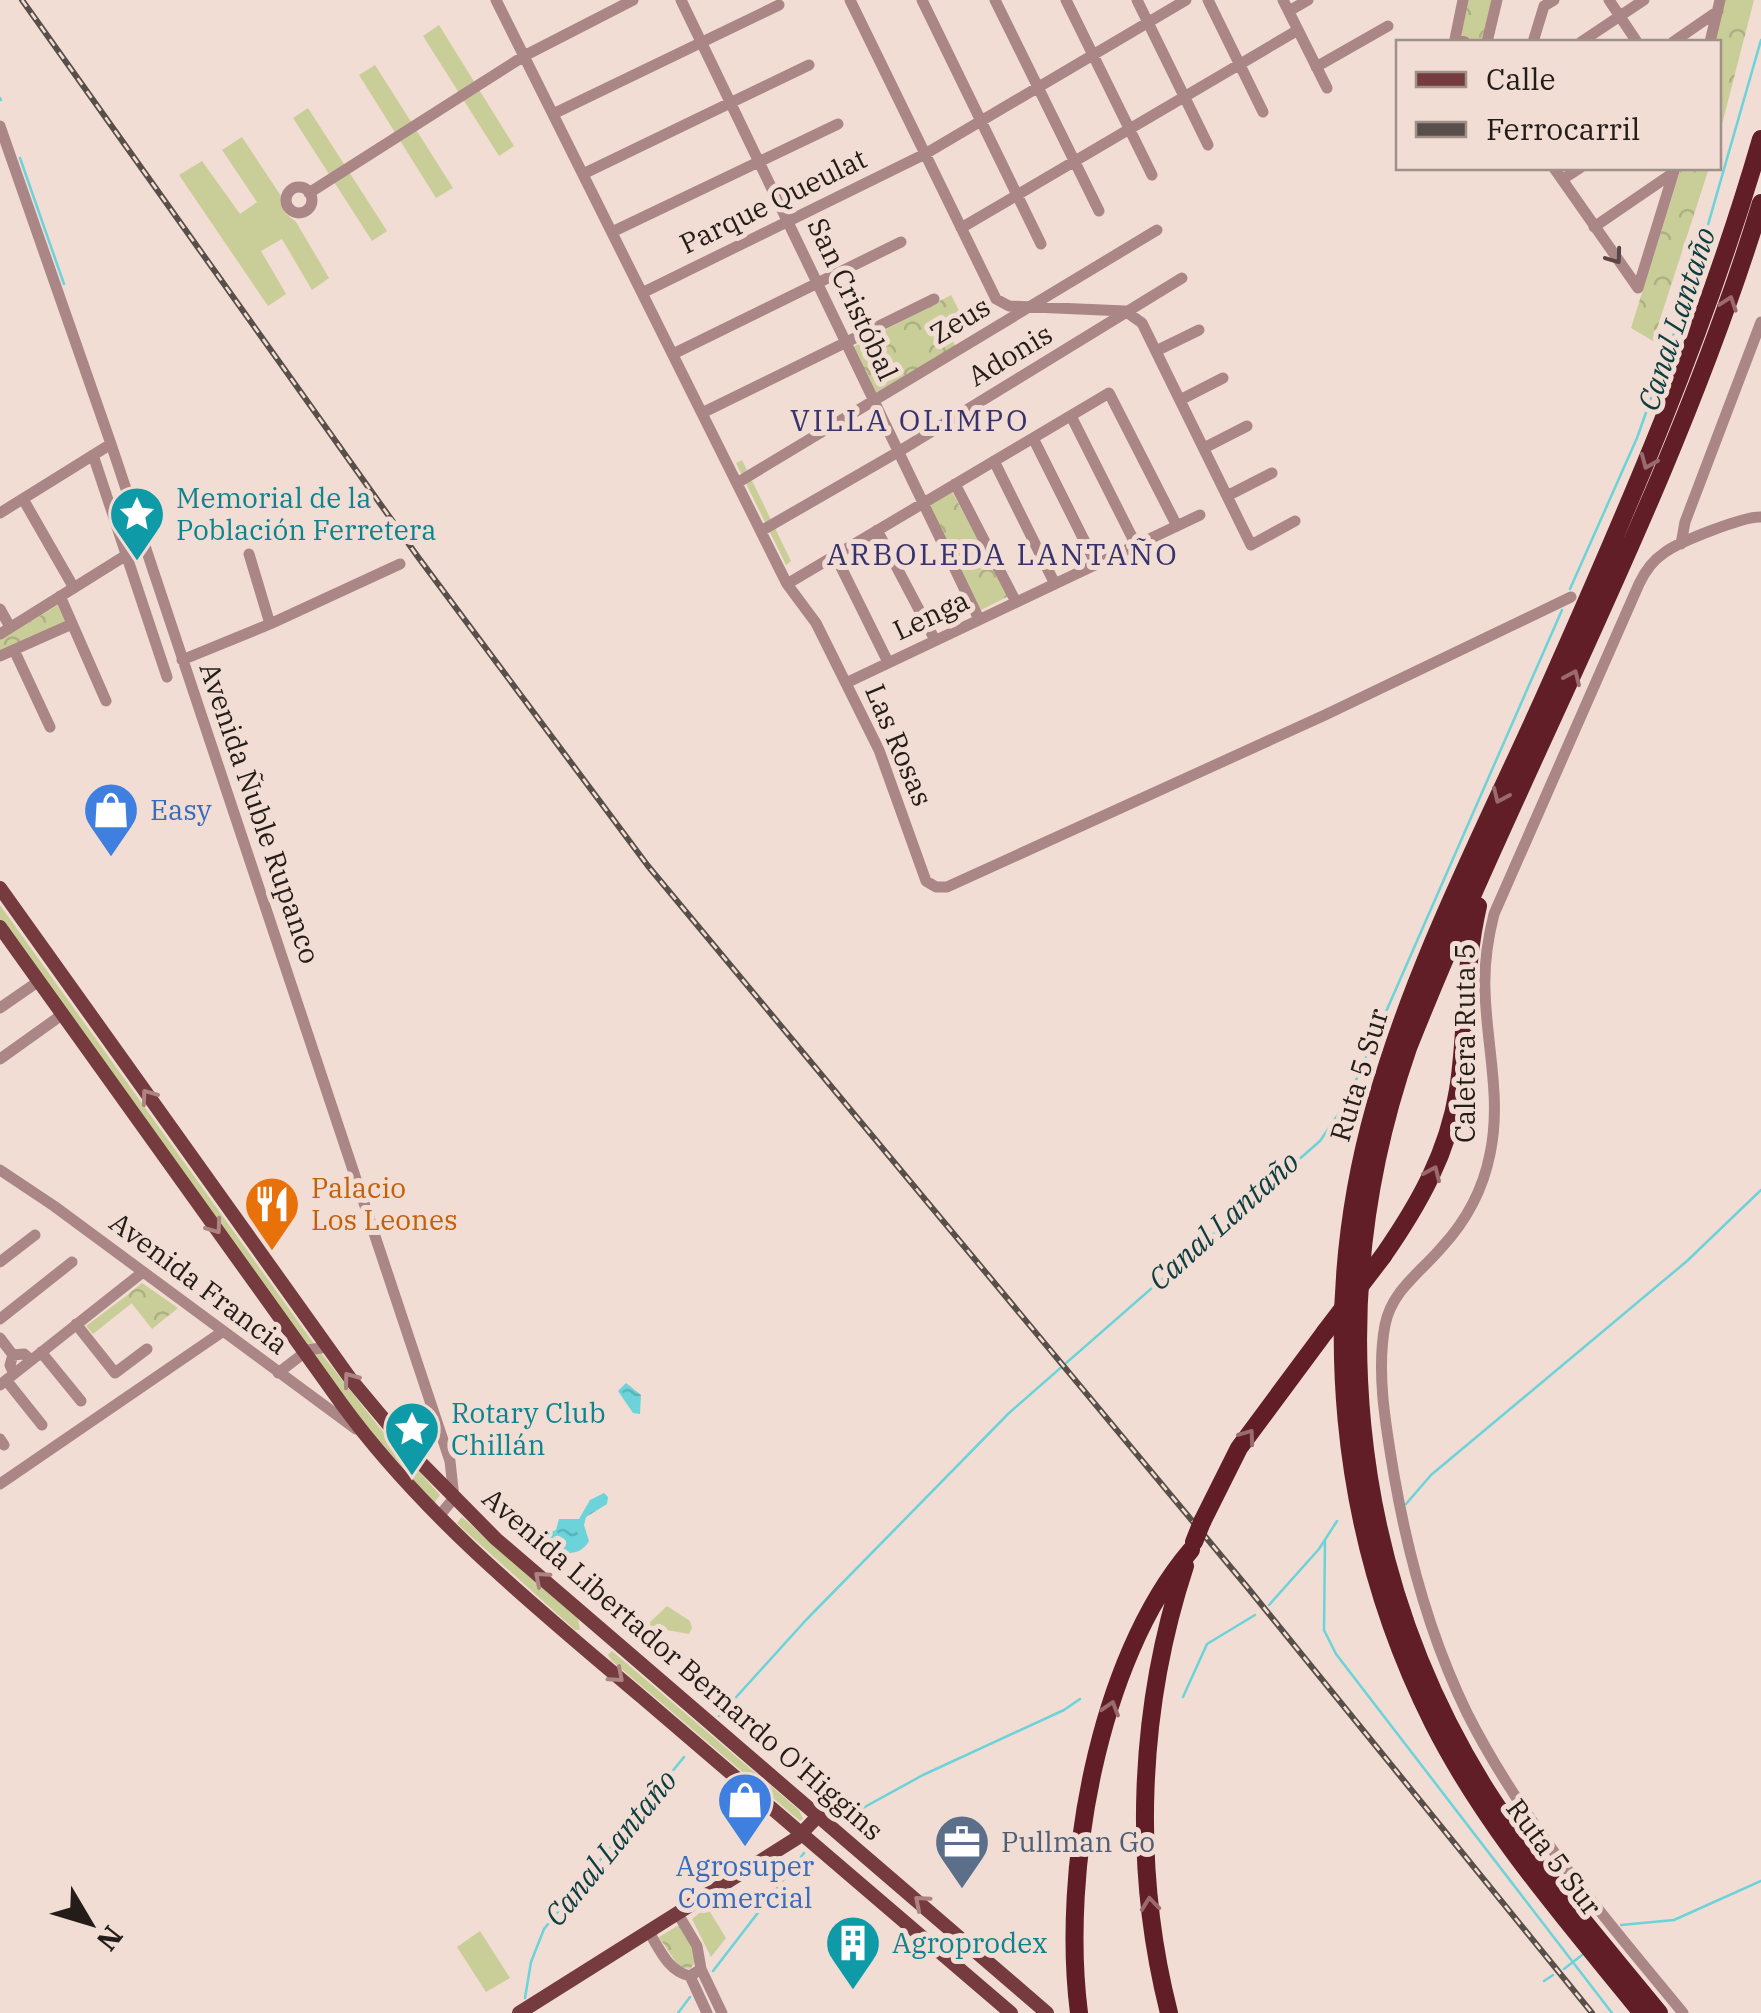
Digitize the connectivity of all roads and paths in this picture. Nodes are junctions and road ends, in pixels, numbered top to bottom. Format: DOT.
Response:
graph roads {
  1 [pos="496,0"];
  2 [pos="633,0"];
  3 [pos="681,0"];
  4 [pos="922,0"];
  5 [pos="995,0"];
  6 [pos="1066,0"];
  7 [pos="1138,0"];
  8 [pos="1186,0"];
  9 [pos="1208,0"];
  10 [pos="1308,0"];
  11 [pos="1463,0"];
  12 [pos="1497,0"];
  13 [pos="1608,0"];
  14 [pos="1644,0"];
  15 [pos="854,2"];
  16 [pos="1549,3"];
  17 [pos="778,5"];
  18 [pos="1719,5"];
  19 [pos="1286,6"];
  20 [pos="1620,16"];
  21 [pos="1148,22"];
  22 [pos="1388,26"];
  23 [pos="1298,30"];
  24 [pos="1460,40"];
  25 [pos="1487,40"];
  26 [pos="1534,40"];
  27 [pos="1584,40"];
  28 [pos="1636,40"];
  29 [pos="1675,40"];
  30 [pos="1710,40"];
  31 [pos="702,42"];
  32 [pos="1092,55"];
  33 [pos="524,56"];
  34 [pos="1239,64"];
  35 [pos="809,65"];
  36 [pos="1316,68"];
  37 [pos="1038,87"];
  38 [pos="1327,88"];
  39 [pos="1184,96"];
  40 [pos="731,102"];
  41 [pos="1263,112"];
  42 [pos="553,114"];
  43 [pos="981,120"];
  44 [pos="838,124"];
  45 [pos="0,126"];
  46 [pos="1129,129"];
  47 [pos="1761,139"];
  48 [pos="1208,145"];
  49 [pos="925,154"];
  50 [pos="760,161"];
  51 [pos="1074,161"];
  52 [pos="1556,170"];
  53 [pos="1577,170"];
  54 [pos="1675,170"];
  55 [pos="583,174"];
  56 [pos="1152,175"];
  57 [pos="1563,179"];
  58 [pos="309,192"];
  59 [pos="1018,195"];
  60 [pos="1761,203"];
  61 [pos="1099,212"];
  62 [pos="789,220"];
  63 [pos="961,228"];
  64 [pos="1594,228"];
  65 [pos="1158,230"];
  66 [pos="612,232"];
  67 [pos="901,242"];
  68 [pos="1041,244"];
  69 [pos="1182,278"];
  70 [pos="818,283"];
  71 [pos="642,293"];
  72 [pos="934,299"];
  73 [pos="1030,307"];
  74 [pos="1130,312"];
  75 [pos="1761,322"];
  76 [pos="1200,330"];
  77 [pos="846,342"];
  78 [pos="1156,352"];
  79 [pos="672,354"];
  80 [pos="1224,378"];
  81 [pos="1180,400"];
  82 [pos="874,402"];
  83 [pos="702,413"];
  84 [pos="1070,416"];
  85 [pos="1247,426"];
  86 [pos="1033,438"];
  87 [pos="112,444"];
  88 [pos="1204,448"];
  89 [pos="898,452"];
  90 [pos="93,455"];
  91 [pos="994,461"];
  92 [pos="1272,474"];
  93 [pos="737,484"];
  94 [pos="955,484"];
  95 [pos="1227,496"];
  96 [pos="23,499"];
  97 [pos="921,504"];
  98 [pos="0,514"];
  99 [pos="1200,515"];
  100 [pos="1761,518"];
  101 [pos="1295,521"];
  102 [pos="1177,526"];
  103 [pos="877,530"];
  104 [pos="760,531"];
  105 [pos="144,544"];
  106 [pos="1681,544"];
  107 [pos="1136,545"];
  108 [pos="249,554"];
  109 [pos="835,555"];
  110 [pos="127,556"];
  111 [pos="400,564"];
  112 [pos="1096,564"];
  113 [pos="787,584"];
  114 [pos="1055,584"];
  115 [pos="74,588"];
  116 [pos="60,596"];
  117 [pos="1571,597"];
  118 [pos="1016,602"];
  119 [pos="0,610"];
  120 [pos="979,620"];
  121 [pos="72,624"];
  122 [pos="270,624"];
  123 [pos="5,630"];
  124 [pos="935,640"];
  125 [pos="14,650"];
  126 [pos="0,656"];
  127 [pos="182,660"];
  128 [pos="888,662"];
  129 [pos="167,676"];
  130 [pos="846,683"];
  131 [pos="106,700"];
  132 [pos="50,727"];
  133 [pos="1490,862"];
  134 [pos="0,888"];
  135 [pos="0,927"];
  136 [pos="39,981"];
  137 [pos="0,1008"];
  138 [pos="62,1014"];
  139 [pos="0,1059"];
  140 [pos="178,1138"];
  141 [pos="158,1148"];
  142 [pos="0,1170"];
  143 [pos="35,1236"];
  144 [pos="0,1262"];
  145 [pos="72,1262"];
  146 [pos="143,1272"];
  147 [pos="0,1320"];
  148 [pos="76,1324"];
  149 [pos="222,1332"];
  150 [pos="0,1338"];
  151 [pos="327,1347"];
  152 [pos="147,1349"];
  153 [pos="304,1352"];
  154 [pos="14,1354"];
  155 [pos="36,1356"];
  156 [pos="278,1372"];
  157 [pos="6,1380"];
  158 [pos="81,1402"];
  159 [pos="42,1425"];
  160 [pos="368,1438"];
  161 [pos="0,1484"];
  162 [pos="454,1498"];
  163 [pos="440,1515"];
  164 [pos="1192,1546"];
  165 [pos="604,1632"];
  166 [pos="587,1650"];
  167 [pos="818,1816"];
  168 [pos="802,1834"];
  169 [pos="678,1914"];
  170 [pos="649,1932"];
  171 [pos="695,1972"];
  172 [pos="518,2013"];
  173 [pos="708,2013"];
  174 [pos="722,2013"];
  175 [pos="1011,2013"];
  176 [pos="1047,2013"];
  177 [pos="1080,2013"];
  178 [pos="1169,2013"];
  179 [pos="1642,2013"];
  180 [pos="1659,2013"];
  181 [pos="1683,2013"];
  1 -- 33 [label="street, Las Rosas"];
  2 -- 33 [label="street"];
  3 -- 31 [label="street, San Cristóbal"];
  4 -- 43 [label="street"];
  5 -- 37 [label="street"];
  6 -- 32 [label="street"];
  7 -- 21 [label="street"];
  8 -- 21 [label="street, Parque Queulat"];
  9 -- 34 [label="street"];
  10 -- 19 [label="street"];
  11 -- 24 [label="street"];
  12 -- 25 [label="street"];
  13 -- 20 [label="street"];
  14 -- 20 [label="street"];
  15 -- 49 [label="street"];
  16 -- 26 [label="street"];
  17 -- 31 [label="street"];
  18 -- 29 [label="street"];
  18 -- 30 [label="street"];
  19 -- 23 [label="street"];
  20 -- 27 [label="street"];
  20 -- 28 [label="street"];
  21 -- 32 [label="street, Parque Queulat"];
  21 -- 39 [label="street"];
  22 -- 36 [label="street"];
  23 -- 34 [label="street"];
  23 -- 36 [label="street"];
  31 -- 40 [label="street, San Cristóbal"];
  31 -- 42 [label="street"];
  32 -- 37 [label="street, Parque Queulat"];
  32 -- 46 [label="street"];
  33 -- 42 [label="street, Las Rosas"];
  33 -- 58 [label="street"];
  34 -- 39 [label="street"];
  34 -- 41 [label="street"];
  35 -- 40 [label="street"];
  36 -- 38 [label="street"];
  37 -- 43 [label="street, Parque Queulat"];
  37 -- 51 [label="street"];
  39 -- 46 [label="street"];
  39 -- 48 [label="street"];
  40 -- 50 [label="street, San Cristóbal"];
  40 -- 55 [label="street"];
  42 -- 55 [label="street, Las Rosas"];
  43 -- 49 [label="street, Parque Queulat"];
  43 -- 59 [label="street"];
  44 -- 50 [label="street"];
  45 -- 87 [label="street, Avenida Ñuble Rupanco"];
  46 -- 51 [label="street"];
  46 -- 56 [label="street"];
  47 -- 179 [label="highway, Ruta 5 Sur, one-way"];
  49 -- 62 [label="street, Parque Queulat"];
  49 -- 63 [label="street"];
  50 -- 62 [label="street, San Cristóbal"];
  50 -- 66 [label="street"];
  51 -- 59 [label="street"];
  51 -- 61 [label="street"];
  52 -- 57 [label="street"];
  53 -- 57 [label="street"];
  54 -- 64 [label="street"];
  64 -- 54 [label="street, one-way"];
  55 -- 66 [label="street, Las Rosas"];
  57 -- 64 [label="street"];
  59 -- 63 [label="street"];
  59 -- 68 [label="street"];
  133 -- 60 [label="highway, Ruta 5 Sur, one-way"];
  62 -- 70 [label="street, San Cristóbal"];
  62 -- 71 [label="street, Parque Queulat"];
  63 -- 73 [label="street"];
  65 -- 73 [label="street, Zeus"];
  66 -- 71 [label="street, Las Rosas"];
  67 -- 70 [label="street"];
  69 -- 74 [label="street, Adonis"];
  70 -- 77 [label="street, San Cristóbal"];
  70 -- 79 [label="street"];
  71 -- 79 [label="street, Las Rosas"];
  72 -- 77 [label="street"];
  73 -- 74 [label="street"];
  73 -- 82 [label="street, Zeus"];
  74 -- 78 [label="street"];
  74 -- 89 [label="street, Adonis"];
  75 -- 106 [label="street"];
  76 -- 78 [label="street"];
  77 -- 82 [label="street, San Cristóbal"];
  77 -- 83 [label="street"];
  78 -- 81 [label="street"];
  79 -- 83 [label="street, Las Rosas"];
  80 -- 81 [label="street"];
  81 -- 88 [label="street"];
  82 -- 89 [label="street, San Cristóbal"];
  82 -- 93 [label="street, Zeus"];
  83 -- 93 [label="street, Las Rosas"];
  84 -- 86 [label="street"];
  84 -- 102 [label="street"];
  84 -- 107 [label="street"];
  85 -- 88 [label="street"];
  86 -- 91 [label="street"];
  86 -- 112 [label="street"];
  87 -- 90 [label="street"];
  87 -- 105 [label="street, Avenida Ñuble Rupanco"];
  88 -- 95 [label="street"];
  89 -- 97 [label="street, San Cristóbal"];
  89 -- 104 [label="street, Adonis"];
  90 -- 96 [label="street"];
  90 -- 110 [label="street, Avenida Ñuble Rupanco"];
  91 -- 94 [label="street"];
  91 -- 114 [label="street"];
  92 -- 95 [label="street"];
  93 -- 104 [label="street, Las Rosas"];
  94 -- 97 [label="street"];
  94 -- 118 [label="street"];
  95 -- 101 [label="street"];
  96 -- 98 [label="street"];
  96 -- 115 [label="street"];
  97 -- 103 [label="street"];
  97 -- 120 [label="street, San Cristóbal"];
  99 -- 102 [label="street, Lenga"];
  100 -- 106 [label="street, Caletera Ruta 5"];
  102 -- 107 [label="street, Lenga"];
  103 -- 109 [label="street"];
  103 -- 124 [label="street"];
  104 -- 113 [label="street, Las Rosas"];
  105 -- 110 [label="street"];
  105 -- 127 [label="street, Avenida Ñuble Rupanco"];
  106 -- 181 [label="street, Caletera Ruta 5"];
  107 -- 112 [label="street, Lenga"];
  108 -- 122 [label="street"];
  109 -- 113 [label="street"];
  109 -- 128 [label="street"];
  110 -- 115 [label="street"];
  110 -- 129 [label="street, Avenida Ñuble Rupanco"];
  111 -- 122 [label="street"];
  112 -- 114 [label="street, Lenga"];
  113 -- 130 [label="street, Las Rosas"];
  114 -- 118 [label="street, Lenga"];
  115 -- 116 [label="street"];
  116 -- 121 [label="street"];
  116 -- 123 [label="street"];
  117 -- 130 [label="street, Las Rosas"];
  118 -- 120 [label="street, Lenga"];
  119 -- 123 [label="street"];
  120 -- 124 [label="street, Lenga"];
  121 -- 125 [label="street"];
  121 -- 131 [label="street"];
  122 -- 127 [label="street"];
  124 -- 128 [label="street, Lenga"];
  125 -- 126 [label="street"];
  125 -- 132 [label="street"];
  127 -- 162 [label="street, Avenida Ñuble Rupanco"];
  128 -- 130 [label="street, Lenga"];
  164 -- 133 [label="highway, one-way, bridge"];
  133 -- 180 [label="highway, Ruta 5 Sur"];
  140 -- 134 [label="main road, Avenida Libertador Bernardo O'Higgins, one-way"];
  135 -- 136 [label="main road, Avenida Libertador Bernardo O'Higgins"];
  136 -- 137 [label="street"];
  136 -- 138 [label="main road, Avenida Libertador Bernardo O'Higgins"];
  138 -- 139 [label="street"];
  138 -- 141 [label="main road, Avenida Libertador Bernardo O'Higgins"];
  140 -- 141 [label="main road"];
  140 -- 151 [label="main road, Avenida Libertador Bernardo O'Higgins"];
  141 -- 153 [label="main road, Avenida Libertador Bernardo O'Higgins, one-way"];
  142 -- 146 [label="street, Avenida Francia"];
  143 -- 144 [label="street"];
  145 -- 147 [label="street"];
  146 -- 148 [label="street"];
  146 -- 149 [label="street, Avenida Francia"];
  148 -- 152 [label="street"];
  148 -- 155 [label="street"];
  149 -- 156 [label="street, Avenida Francia"];
  149 -- 161 [label="street"];
  150 -- 154 [label="street"];
  151 -- 153 [label="street"];
  162 -- 151 [label="main road, Avenida Libertador Bernardo O'Higgins, one-way"];
  153 -- 156 [label="street"];
  153 -- 160 [label="main road, Avenida Libertador Bernardo O'Higgins"];
  154 -- 155 [label="street"];
  154 -- 157 [label="street"];
  155 -- 157 [label="street"];
  155 -- 158 [label="street"];
  156 -- 160 [label="street, Avenida Francia"];
  157 -- 159 [label="street"];
  160 -- 163 [label="main road, Avenida Libertador Bernardo O'Higgins"];
  162 -- 163 [label="street"];
  165 -- 162 [label="main road, Avenida Libertador Bernardo O'Higgins, one-way"];
  163 -- 166 [label="main road, Avenida Libertador Bernardo O'Higgins"];
  177 -- 164 [label="highway, one-way"];
  178 -- 164 [label="highway, one-way"];
  165 -- 166 [label="main road"];
  165 -- 167 [label="main road, Avenida Libertador Bernardo O'Higgins"];
  166 -- 168 [label="main road, Avenida Libertador Bernardo O'Higgins, one-way"];
  167 -- 168 [label="main road"];
  176 -- 167 [label="main road, Avenida Libertador Bernardo O'Higgins, one-way"];
  168 -- 169 [label="main road"];
  168 -- 175 [label="main road, Avenida Libertador Bernardo O'Higgins"];
  169 -- 170 [label="main road"];
  169 -- 171 [label="street"];
  170 -- 171 [label="street"];
  170 -- 172 [label="main road"];
  171 -- 173 [label="street"];
  171 -- 174 [label="street"];
}
